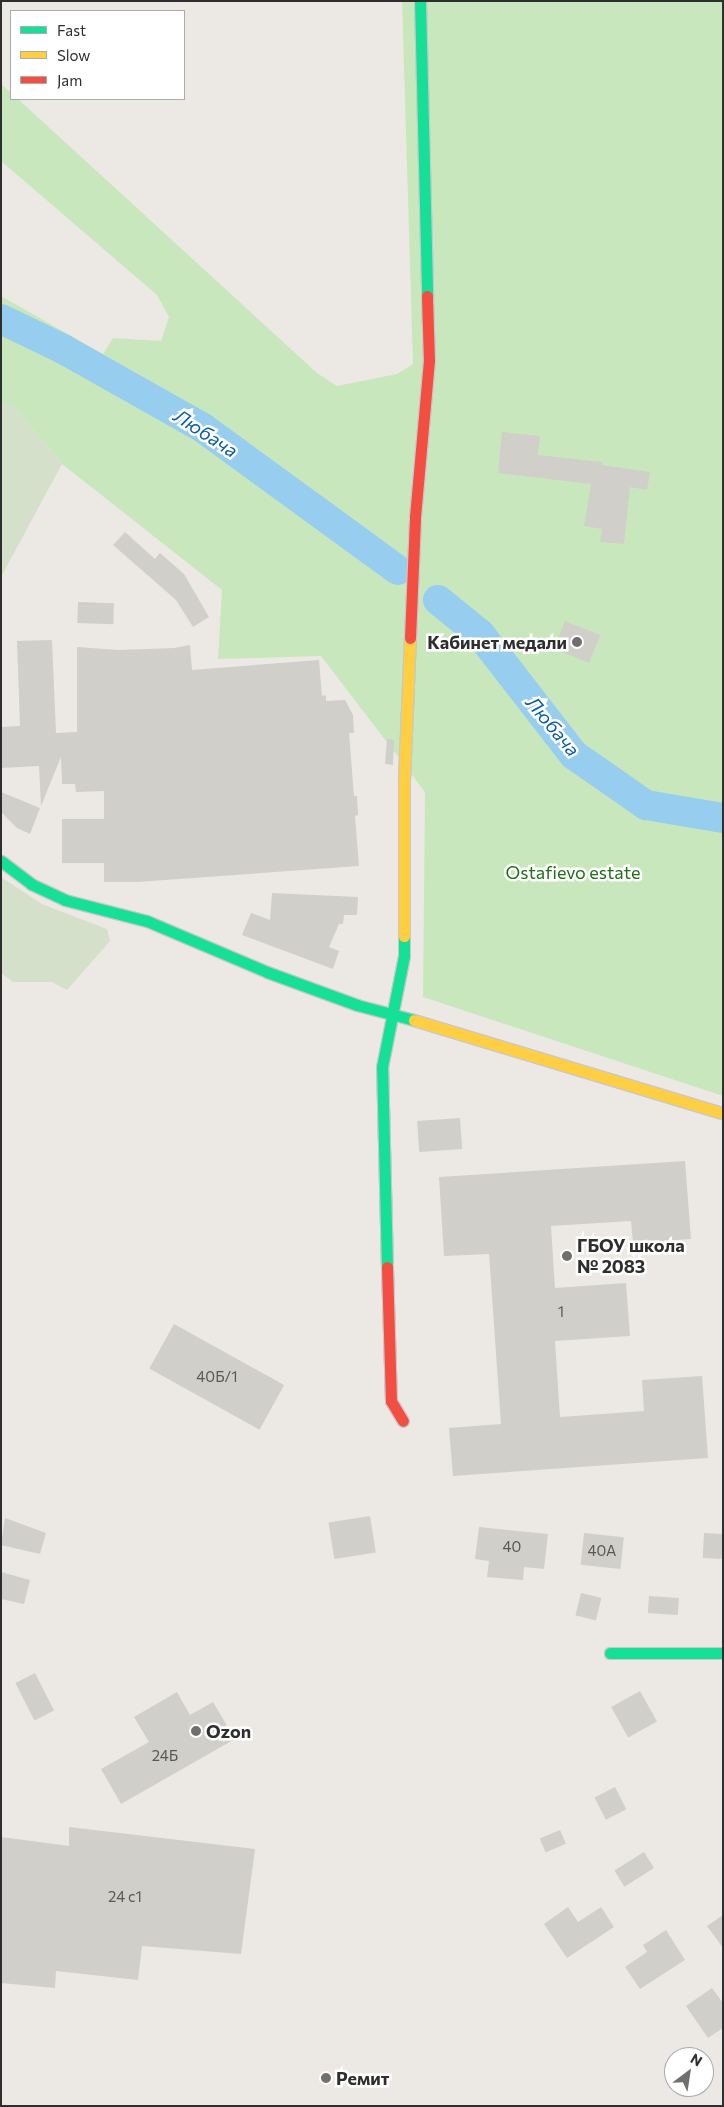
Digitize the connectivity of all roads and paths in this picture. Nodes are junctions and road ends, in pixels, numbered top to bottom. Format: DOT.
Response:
graph roads {
  1 [pos="420,1"];
  2 [pos="1,861"];
  3 [pos="391,1012"];
  4 [pos="723,1114"];
  5 [pos="404,1421"];
  6 [pos="723,1653"];
  7 [pos="610,1654"];
  1 -- 3 [label="street"];
  2 -- 3 [label="street"];
  3 -- 4 [label="street"];
  3 -- 5 [label="street"];
  6 -- 7 [label="street"];
}
